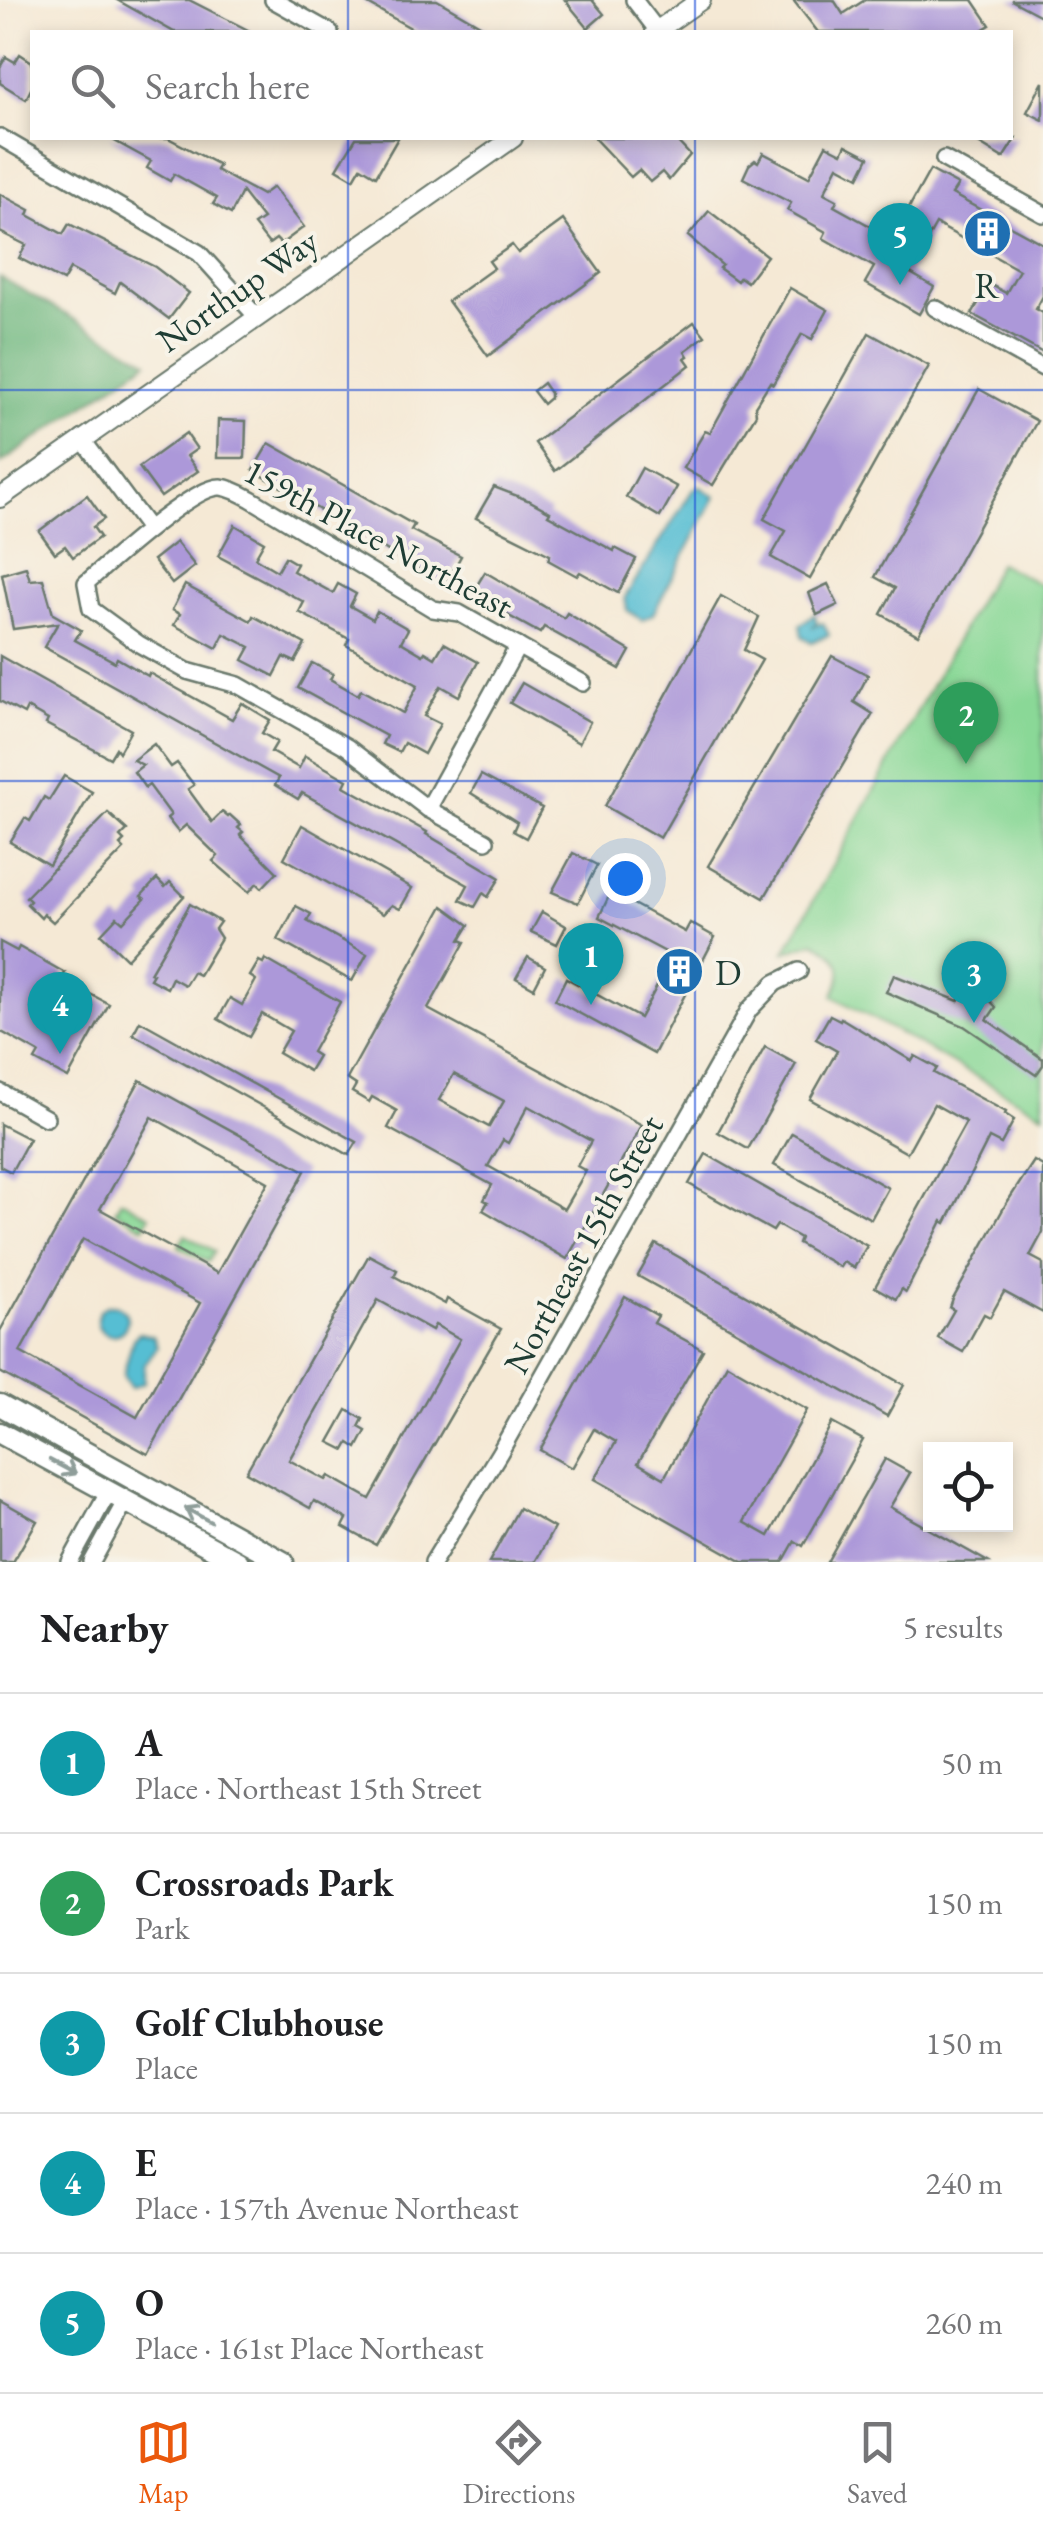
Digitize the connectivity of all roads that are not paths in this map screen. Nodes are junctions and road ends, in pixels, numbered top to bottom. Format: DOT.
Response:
graph roads {
  1 [pos="273,0"];
  2 [pos="634,0"];
  3 [pos="701,0"];
  4 [pos="326,30"];
  5 [pos="655,30"];
  6 [pos="659,30"];
  7 [pos="0,137"];
  8 [pos="509,140"];
  9 [pos="944,159"];
  10 [pos="1043,214"];
  11 [pos="936,308"];
  12 [pos="256,316"];
  13 [pos="1043,368"];
  14 [pos="82,439"];
  15 [pos="0,498"];
  16 [pos="149,529"];
  17 [pos="518,646"];
  18 [pos="583,683"];
  19 [pos="428,809"];
  20 [pos="486,840"];
  21 [pos="799,971"];
  22 [pos="0,1092"];
  23 [pos="46,1118"];
  24 [pos="0,1405"];
  25 [pos="0,1433"];
  26 [pos="118,1496"];
  27 [pos="70,1562"];
  28 [pos="92,1562"];
  29 [pos="238,1562"];
  30 [pos="283,1562"];
  31 [pos="433,1562"];
  1 -- 4 [label="street"];
  2 -- 5 [label="street"];
  3 -- 6 [label="street"];
  7 -- 12 [label="street"];
  8 -- 12 [label="street, Northup Way"];
  9 -- 10 [label="street"];
  11 -- 13 [label="street"];
  12 -- 14 [label="street, Northup Way"];
  14 -- 15 [label="street, Northup Way"];
  14 -- 16 [label="street"];
  16 -- 17 [label="street, 159th Place Northeast"];
  16 -- 19 [label="street, 159th Place Northeast"];
  17 -- 18 [label="street, 159th Place Northeast"];
  17 -- 19 [label="street"];
  19 -- 20 [label="street"];
  21 -- 31 [label="street, Northeast 15th Street"];
  22 -- 23 [label="street"];
  30 -- 24 [label="main road, one-way"];
  25 -- 26 [label="main road, one-way"];
  26 -- 27 [label="street"];
  26 -- 28 [label="street"];
  26 -- 29 [label="main road"];
}
